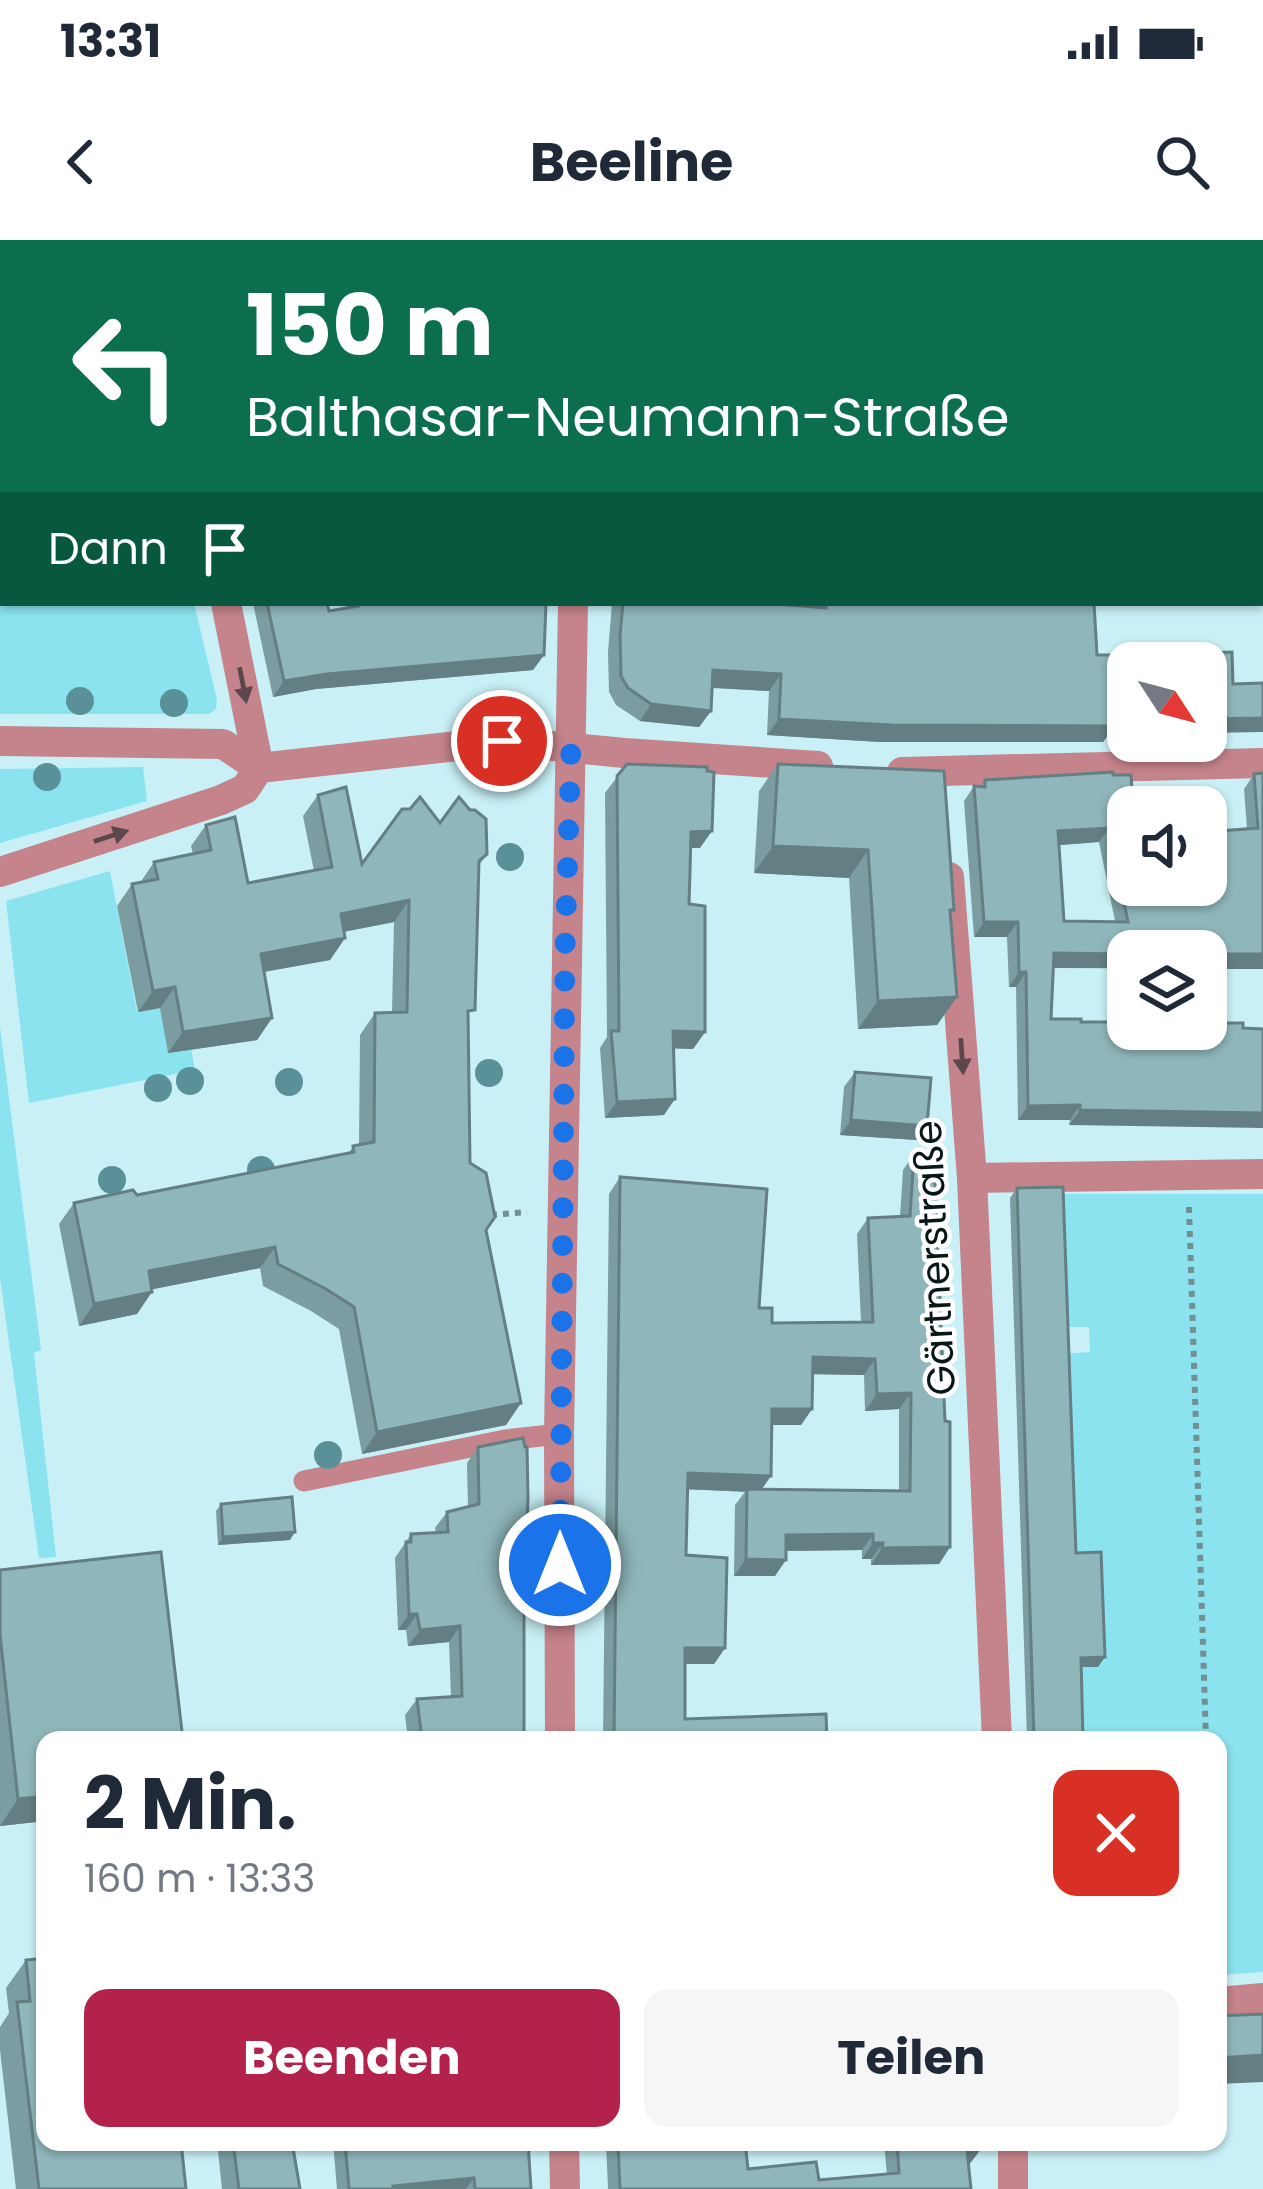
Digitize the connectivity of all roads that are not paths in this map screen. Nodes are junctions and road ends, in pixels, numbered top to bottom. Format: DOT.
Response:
graph roads {
  1 [pos="227,606"];
  2 [pos="573,606"];
  3 [pos="0,741"];
  4 [pos="571,748"];
  5 [pos="1263,763"];
  6 [pos="260,768"];
  7 [pos="947,859"];
  8 [pos="0,872"];
  9 [pos="1263,1174"];
  10 [pos="972,1178"];
  11 [pos="559,1434"];
  12 [pos="304,1480"];
  13 [pos="560,1731"];
  14 [pos="997,1731"];
  15 [pos="1263,1998"];
  16 [pos="1227,2001"];
  17 [pos="564,2151"];
  18 [pos="1012,2151"];
  19 [pos="565,2189"];
  20 [pos="1013,2189"];
  1 -- 6 [label="street, one-way"];
  2 -- 4 [label="street"];
  3 -- 6 [label="street"];
  4 -- 5 [label="street"];
  4 -- 6 [label="street"];
  4 -- 11 [label="street"];
  8 -- 6 [label="street, one-way"];
  7 -- 10 [label="street, Gärtnerstraße, one-way"];
  9 -- 10 [label="street"];
  10 -- 14 [label="street, Gärtnerstraße"];
  11 -- 12 [label="lane"];
  11 -- 13 [label="street"];
  15 -- 16 [label="street"];
  17 -- 19 [label="street"];
  18 -- 20 [label="street"];
}
